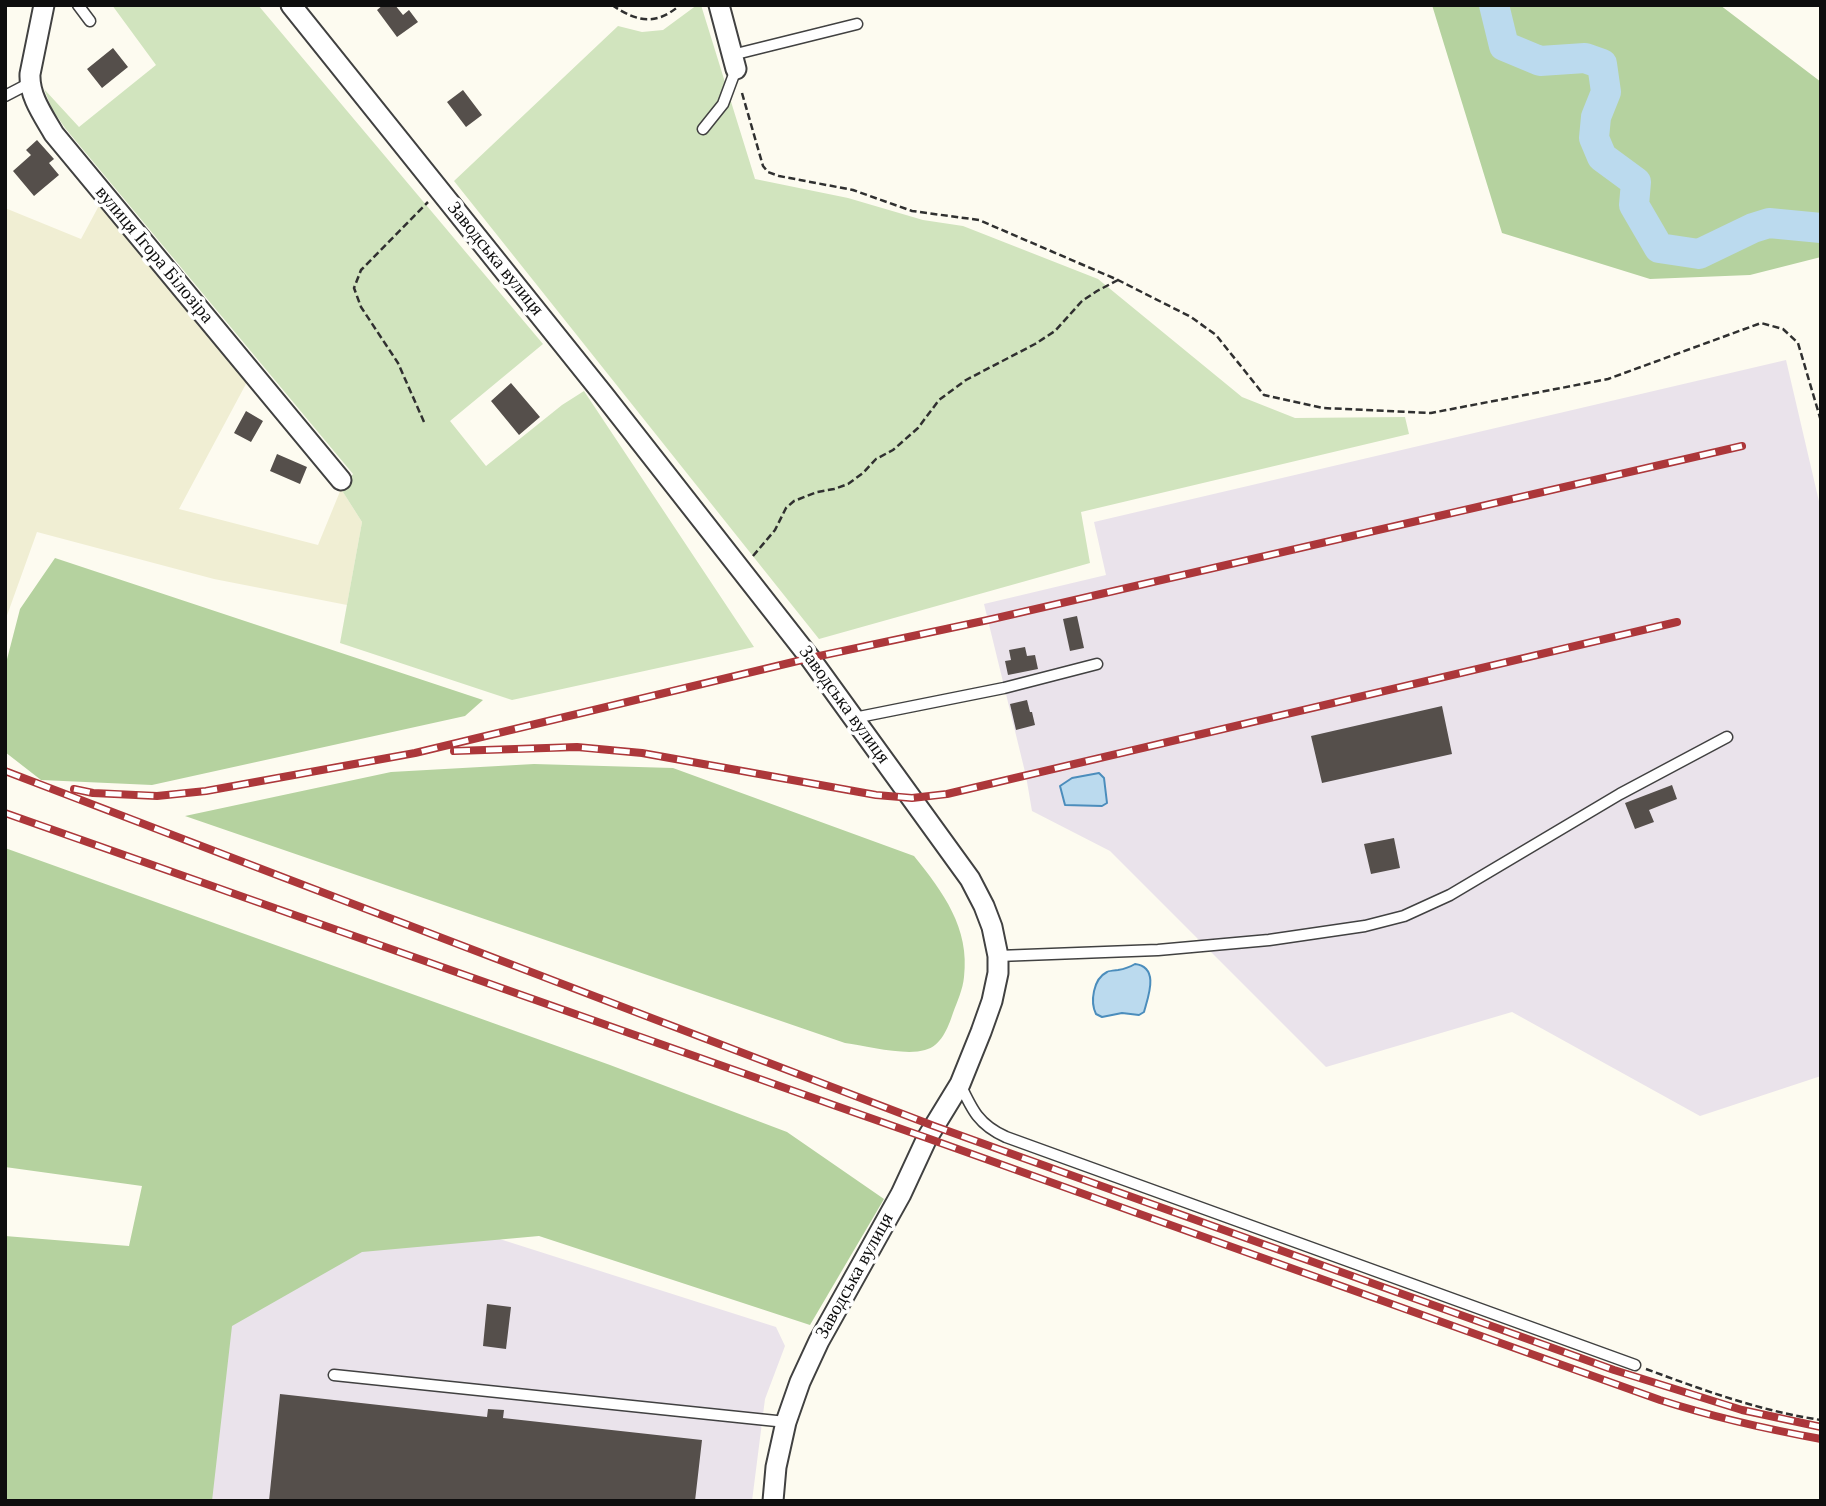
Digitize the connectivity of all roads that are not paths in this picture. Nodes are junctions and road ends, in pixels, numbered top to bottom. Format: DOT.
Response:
graph roads {
  1 [pos="44,5"];
  2 [pos="78,5"];
  3 [pos="290,5"];
  4 [pos="719,5"];
  5 [pos="90,21"];
  6 [pos="857,24"];
  7 [pos="734,62"];
  8 [pos="30,83"];
  9 [pos="5,96"];
  10 [pos="704,129"];
  11 [pos="341,480"];
  12 [pos="1097,664"];
  13 [pos="854,718"];
  14 [pos="1727,737"];
  15 [pos="998,956"];
  16 [pos="960,1084"];
  17 [pos="1635,1365"];
  18 [pos="334,1375"];
  19 [pos="786,1422"];
  20 [pos="773,1501"];
  1 -- 8 [label="street"];
  2 -- 5 [label="lane"];
  3 -- 13 [label="street, Заводська вулиця"];
  4 -- 7 [label="street"];
  6 -- 7 [label="lane"];
  7 -- 10 [label="lane"];
  8 -- 9 [label="lane"];
  8 -- 11 [label="street, вулиця Ігора Білозіра"];
  12 -- 13 [label="lane"];
  13 -- 15 [label="street, Заводська вулиця"];
  14 -- 15 [label="lane"];
  15 -- 16 [label="street, Заводська вулиця"];
  16 -- 17 [label="lane"];
  16 -- 19 [label="street, Заводська вулиця"];
  18 -- 19 [label="lane"];
  19 -- 20 [label="street, Заводська вулиця"];
}
